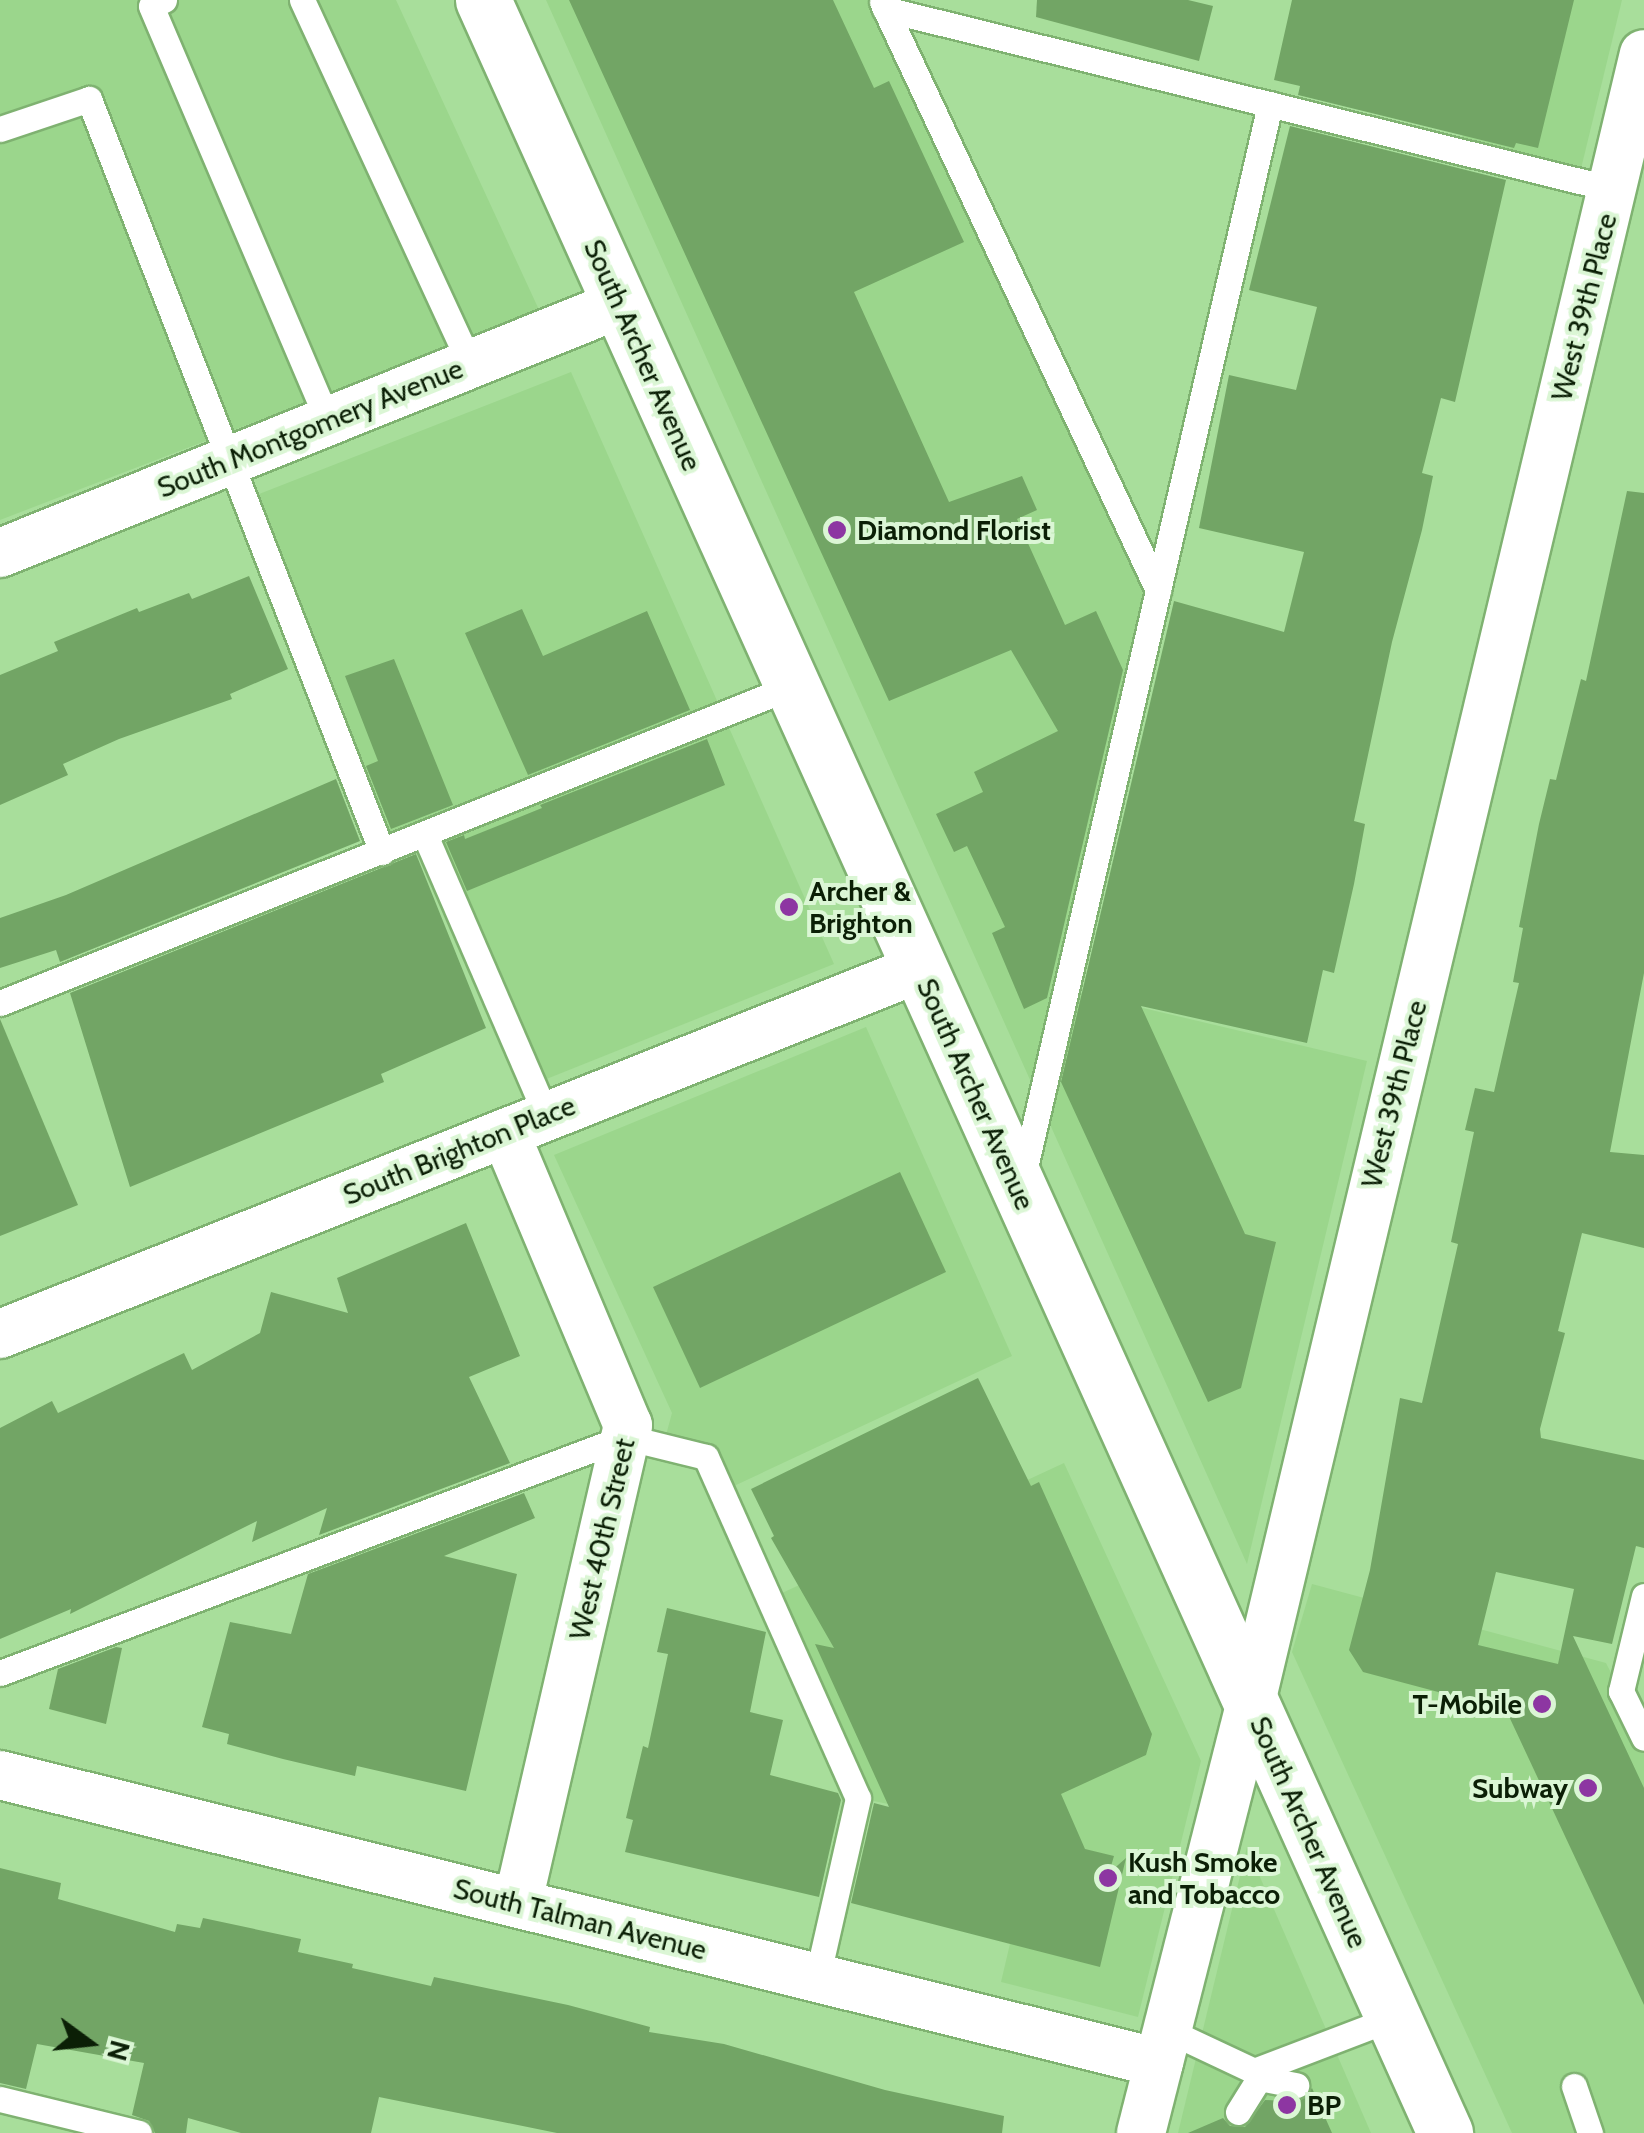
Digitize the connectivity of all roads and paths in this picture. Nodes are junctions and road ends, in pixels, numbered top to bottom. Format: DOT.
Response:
graph roads {
  1 [pos="164,0"];
  2 [pos="302,0"];
  3 [pos="484,0"];
  4 [pos="883,4"];
  5 [pos="1644,54"];
  6 [pos="1270,104"];
  7 [pos="0,129"];
  8 [pos="1612,189"];
  9 [pos="620,304"];
  10 [pos="470,364"];
  11 [pos="328,422"];
  12 [pos="230,461"];
  13 [pos="0,553"];
  14 [pos="1158,590"];
  15 [pos="793,686"];
  16 [pos="426,835"];
  17 [pos="382,852"];
  18 [pos="920,968"];
  19 [pos="0,1003"];
  20 [pos="526,1123"];
  21 [pos="1020,1190"];
  22 [pos="0,1334"];
  23 [pos="625,1437"];
  24 [pos="1644,1596"];
  25 [pos="0,1673"];
  26 [pos="1250,1702"];
  27 [pos="1644,1738"];
  28 [pos="0,1775"];
  29 [pos="518,1903"];
  30 [pos="817,1978"];
  31 [pos="1393,2018"];
  32 [pos="1163,2046"];
  33 [pos="1261,2082"];
  34 [pos="1296,2086"];
  35 [pos="1574,2086"];
  36 [pos="0,2100"];
  37 [pos="1238,2112"];
  38 [pos="138,2133"];
  39 [pos="1142,2133"];
  40 [pos="1444,2133"];
  41 [pos="1590,2133"];
  1 -- 11 [label="lane"];
  2 -- 10 [label="lane"];
  3 -- 9 [label="main road, South Archer Avenue"];
  4 -- 6 [label="lane"];
  4 -- 14 [label="lane"];
  5 -- 8 [label="street, West 39th Place"];
  6 -- 8 [label="lane"];
  6 -- 14 [label="lane"];
  7 -- 12 [label="lane"];
  8 -- 26 [label="street, West 39th Place"];
  9 -- 10 [label="street, South Montgomery Avenue"];
  9 -- 15 [label="main road, South Archer Avenue"];
  10 -- 11 [label="street, South Montgomery Avenue"];
  11 -- 12 [label="street, South Montgomery Avenue"];
  12 -- 13 [label="street, South Montgomery Avenue"];
  12 -- 17 [label="lane"];
  14 -- 21 [label="lane"];
  15 -- 16 [label="lane"];
  15 -- 18 [label="main road, South Archer Avenue"];
  16 -- 17 [label="lane"];
  16 -- 20 [label="lane"];
  17 -- 19 [label="lane"];
  18 -- 20 [label="street, South Brighton Place"];
  18 -- 21 [label="main road, South Archer Avenue"];
  20 -- 22 [label="street, South Brighton Place"];
  20 -- 23 [label="street, West 40th Street"];
  21 -- 26 [label="main road, South Archer Avenue"];
  23 -- 25 [label="lane"];
  23 -- 29 [label="street, West 40th Street"];
  23 -- 30 [label="lane"];
  24 -- 27 [label="lane"];
  26 -- 31 [label="main road, South Archer Avenue"];
  26 -- 32 [label="street, West 39th Place"];
  28 -- 29 [label="street, South Talman Avenue"];
  29 -- 30 [label="street, South Talman Avenue"];
  30 -- 32 [label="street, South Talman Avenue"];
  31 -- 33 [label="lane"];
  31 -- 40 [label="main road, South Archer Avenue"];
  32 -- 33 [label="lane"];
  32 -- 39 [label="street, West 39th Place"];
  33 -- 34 [label="lane"];
  33 -- 37 [label="lane"];
  35 -- 41 [label="lane"];
  36 -- 38 [label="lane"];
}
